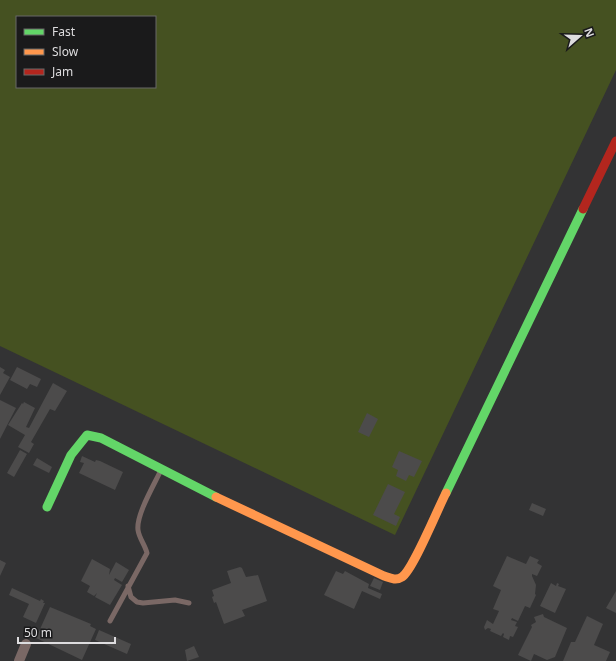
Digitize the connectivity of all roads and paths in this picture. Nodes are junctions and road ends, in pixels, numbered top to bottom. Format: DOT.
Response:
graph roads {
  1 [pos="616,141"];
  2 [pos="161,469"];
  3 [pos="47,507"];
  4 [pos="128,586"];
  5 [pos="189,602"];
  6 [pos="110,621"];
  7 [pos="26,644"];
  8 [pos="19,661"];
  1 -- 2 [label="street"];
  2 -- 3 [label="street"];
  2 -- 4 [label="lane"];
  4 -- 5 [label="lane"];
  4 -- 6 [label="lane"];
  7 -- 8 [label="street"];
}
